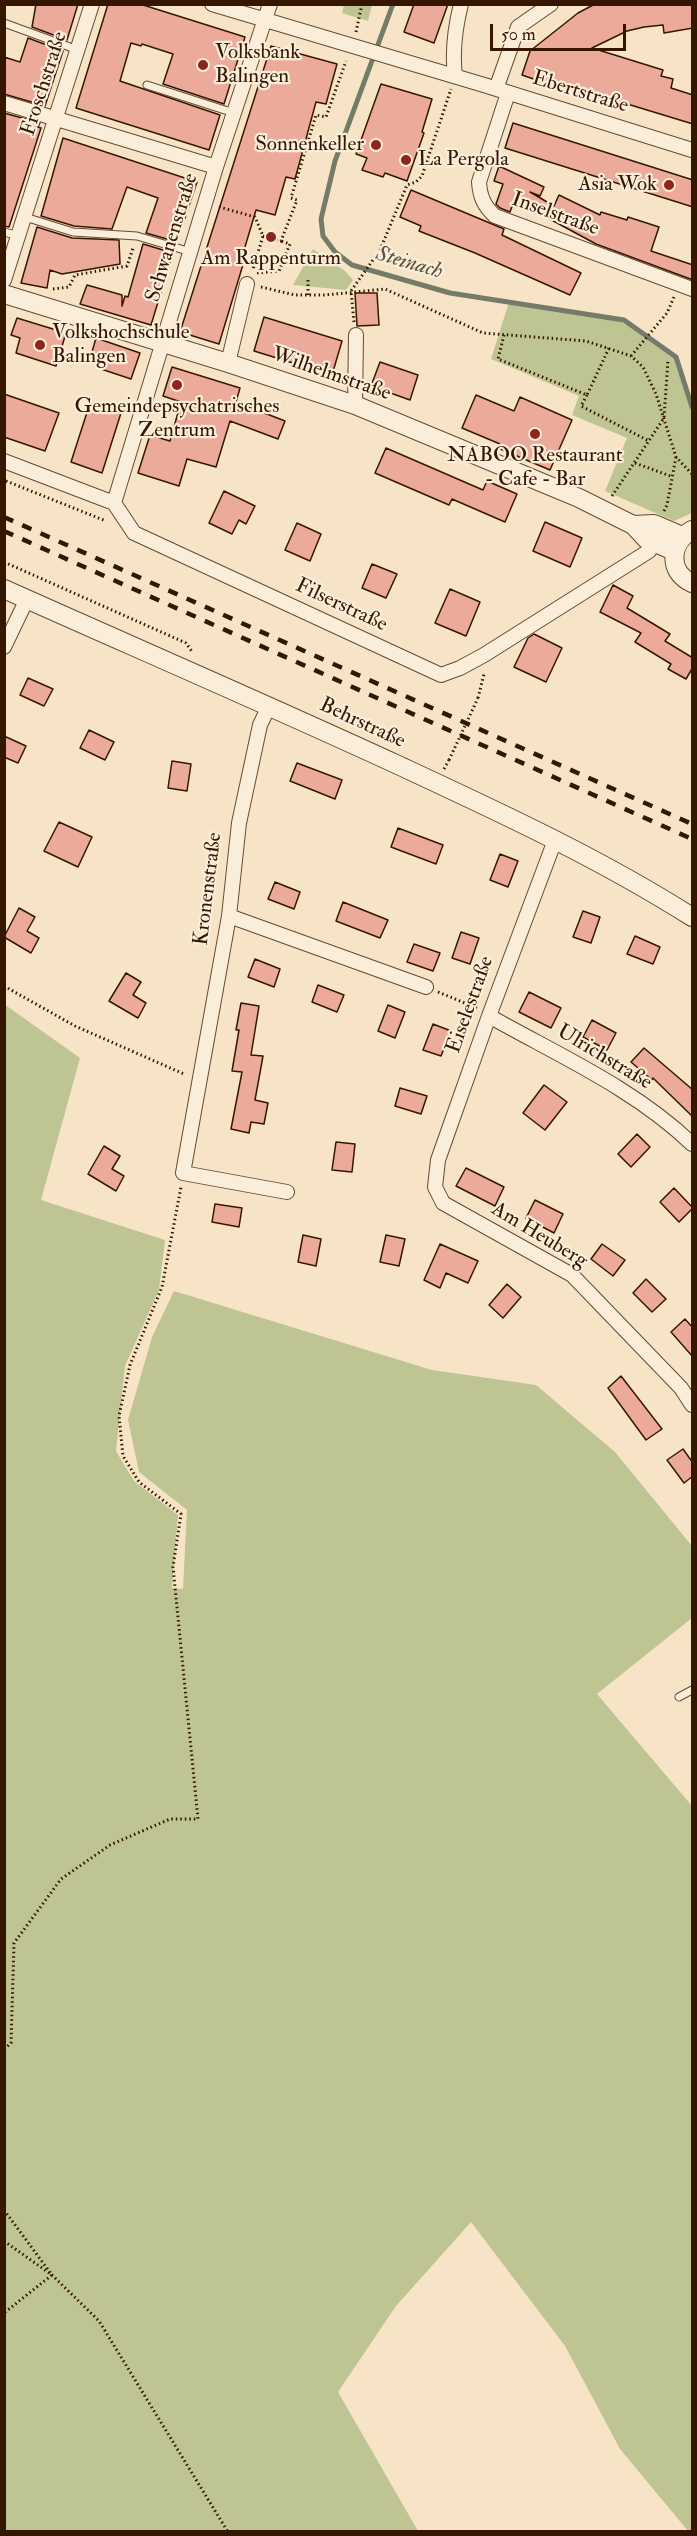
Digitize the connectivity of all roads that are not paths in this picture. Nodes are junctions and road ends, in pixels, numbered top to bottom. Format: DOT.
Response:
graph roads {
  1 [pos="92,4"];
  2 [pos="212,4"];
  3 [pos="270,4"];
  4 [pos="461,4"];
  5 [pos="552,4"];
  6 [pos="265,21"];
  7 [pos="4,23"];
  8 [pos="78,50"];
  9 [pos="455,76"];
  10 [pos="147,85"];
  11 [pos="502,91"];
  12 [pos="4,103"];
  13 [pos="234,113"];
  14 [pos="55,120"];
  15 [pos="693,150"];
  16 [pos="216,167"];
  17 [pos="25,217"];
  18 [pos="4,232"];
  19 [pos="19,236"];
  20 [pos="191,252"];
  21 [pos="249,279"];
  22 [pos="4,280"];
  23 [pos="693,289"];
  24 [pos="4,294"];
  25 [pos="356,335"];
  26 [pos="162,343"];
  27 [pos="228,363"];
  28 [pos="355,405"];
  29 [pos="4,461"];
  30 [pos="114,503"];
  31 [pos="633,525"];
  32 [pos="683,539"];
  33 [pos="654,543"];
  34 [pos="693,583"];
  35 [pos="4,589"];
  36 [pos="27,599"];
  37 [pos="4,647"];
  38 [pos="269,706"];
  39 [pos="555,840"];
  40 [pos="229,916"];
  41 [pos="693,917"];
  42 [pos="426,987"];
  43 [pos="489,1016"];
  44 [pos="693,1144"];
  45 [pos="435,1187"];
  46 [pos="287,1192"];
  47 [pos="693,1405"];
  48 [pos="693,1690"];
  49 [pos="679,1697"];
  1 -- 8 [label="street, Froschstraße"];
  2 -- 6 [label="street, Ebertstraße"];
  3 -- 6 [label="street, Schwanenstraße"];
  4 -- 9 [label="street"];
  5 -- 11 [label="street, Inselstraße"];
  6 -- 9 [label="street, Ebertstraße"];
  6 -- 13 [label="street, Schwanenstraße"];
  7 -- 8 [label="lane"];
  8 -- 14 [label="street, Froschstraße"];
  9 -- 11 [label="street, Ebertstraße"];
  10 -- 13 [label="lane"];
  11 -- 15 [label="street, Ebertstraße"];
  11 -- 23 [label="street, Inselstraße"];
  12 -- 14 [label="street"];
  13 -- 16 [label="street, Schwanenstraße"];
  14 -- 16 [label="street"];
  14 -- 17 [label="street, Froschstraße"];
  16 -- 20 [label="street, Schwanenstraße"];
  17 -- 19 [label="street, Froschstraße"];
  17 -- 20 [label="lane"];
  18 -- 19 [label="lane"];
  19 -- 22 [label="street, Froschstraße"];
  20 -- 26 [label="street, Schwanenstraße"];
  21 -- 27 [label="street"];
  24 -- 26 [label="street, Wilhelmstraße"];
  25 -- 28 [label="street"];
  26 -- 27 [label="street, Wilhelmstraße"];
  26 -- 30 [label="street, Schwanenstraße"];
  27 -- 28 [label="street, Wilhelmstraße"];
  28 -- 31 [label="street, Wilhelmstraße"];
  29 -- 30 [label="street"];
  30 -- 33 [label="street, Filserstraße"];
  31 -- 32 [label="street, Wilhelmstraße"];
  31 -- 33 [label="street, Wilhelmstraße"];
  32 -- 33 [label="street, Wilhelmstraße"];
  32 -- 34 [label="street"];
  35 -- 36 [label="street, Behrstraße"];
  36 -- 37 [label="street"];
  36 -- 38 [label="street, Behrstraße"];
  38 -- 39 [label="street, Behrstraße"];
  38 -- 40 [label="street, Kronenstraße"];
  39 -- 41 [label="street, Behrstraße"];
  39 -- 43 [label="street, Eiselestraße"];
  40 -- 42 [label="street"];
  40 -- 46 [label="street, Kronenstraße"];
  43 -- 44 [label="street, Ulrichstraße"];
  43 -- 45 [label="street, Eiselestraße"];
  45 -- 47 [label="street, Am Heuberg"];
  48 -- 49 [label="lane"];
}
